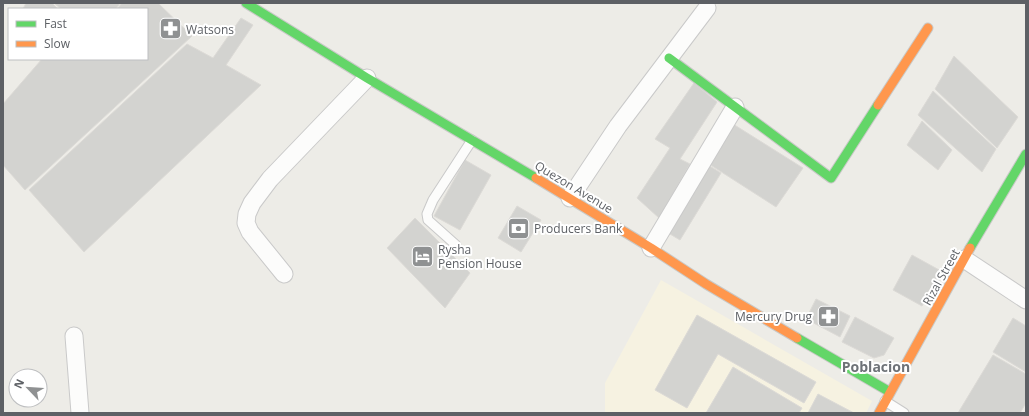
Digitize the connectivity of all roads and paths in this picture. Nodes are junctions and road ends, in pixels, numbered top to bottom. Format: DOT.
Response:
graph roads {
  1 [pos="246,3"];
  2 [pos="706,8"];
  3 [pos="928,28"];
  4 [pos="669,58"];
  5 [pos="368,78"];
  6 [pos="735,107"];
  7 [pos="472,140"];
  8 [pos="1026,154"];
  9 [pos="570,198"];
  10 [pos="456,245"];
  11 [pos="651,248"];
  12 [pos="964,260"];
  13 [pos="284,274"];
  14 [pos="1026,300"];
  15 [pos="74,336"];
  16 [pos="890,392"];
  17 [pos="885,402"];
  18 [pos="80,413"];
  19 [pos="879,413"];
  20 [pos="904,413"];
  1 -- 5 [label="street, Quezon Avenue"];
  2 -- 4 [label="street"];
  3 -- 6 [label="street"];
  4 -- 6 [label="street"];
  4 -- 9 [label="street"];
  5 -- 7 [label="street, Quezon Avenue"];
  5 -- 13 [label="street"];
  6 -- 11 [label="street"];
  7 -- 9 [label="street, Quezon Avenue"];
  7 -- 10 [label="lane"];
  8 -- 12 [label="street, Rizal Street"];
  9 -- 11 [label="street, Quezon Avenue"];
  11 -- 16 [label="street, Quezon Avenue"];
  12 -- 14 [label="street"];
  12 -- 16 [label="street, Rizal Street"];
  15 -- 18 [label="street"];
  16 -- 17 [label="street, Rizal Street"];
  17 -- 19 [label="street, Rizal Street"];
  17 -- 20 [label="lane"];
}
